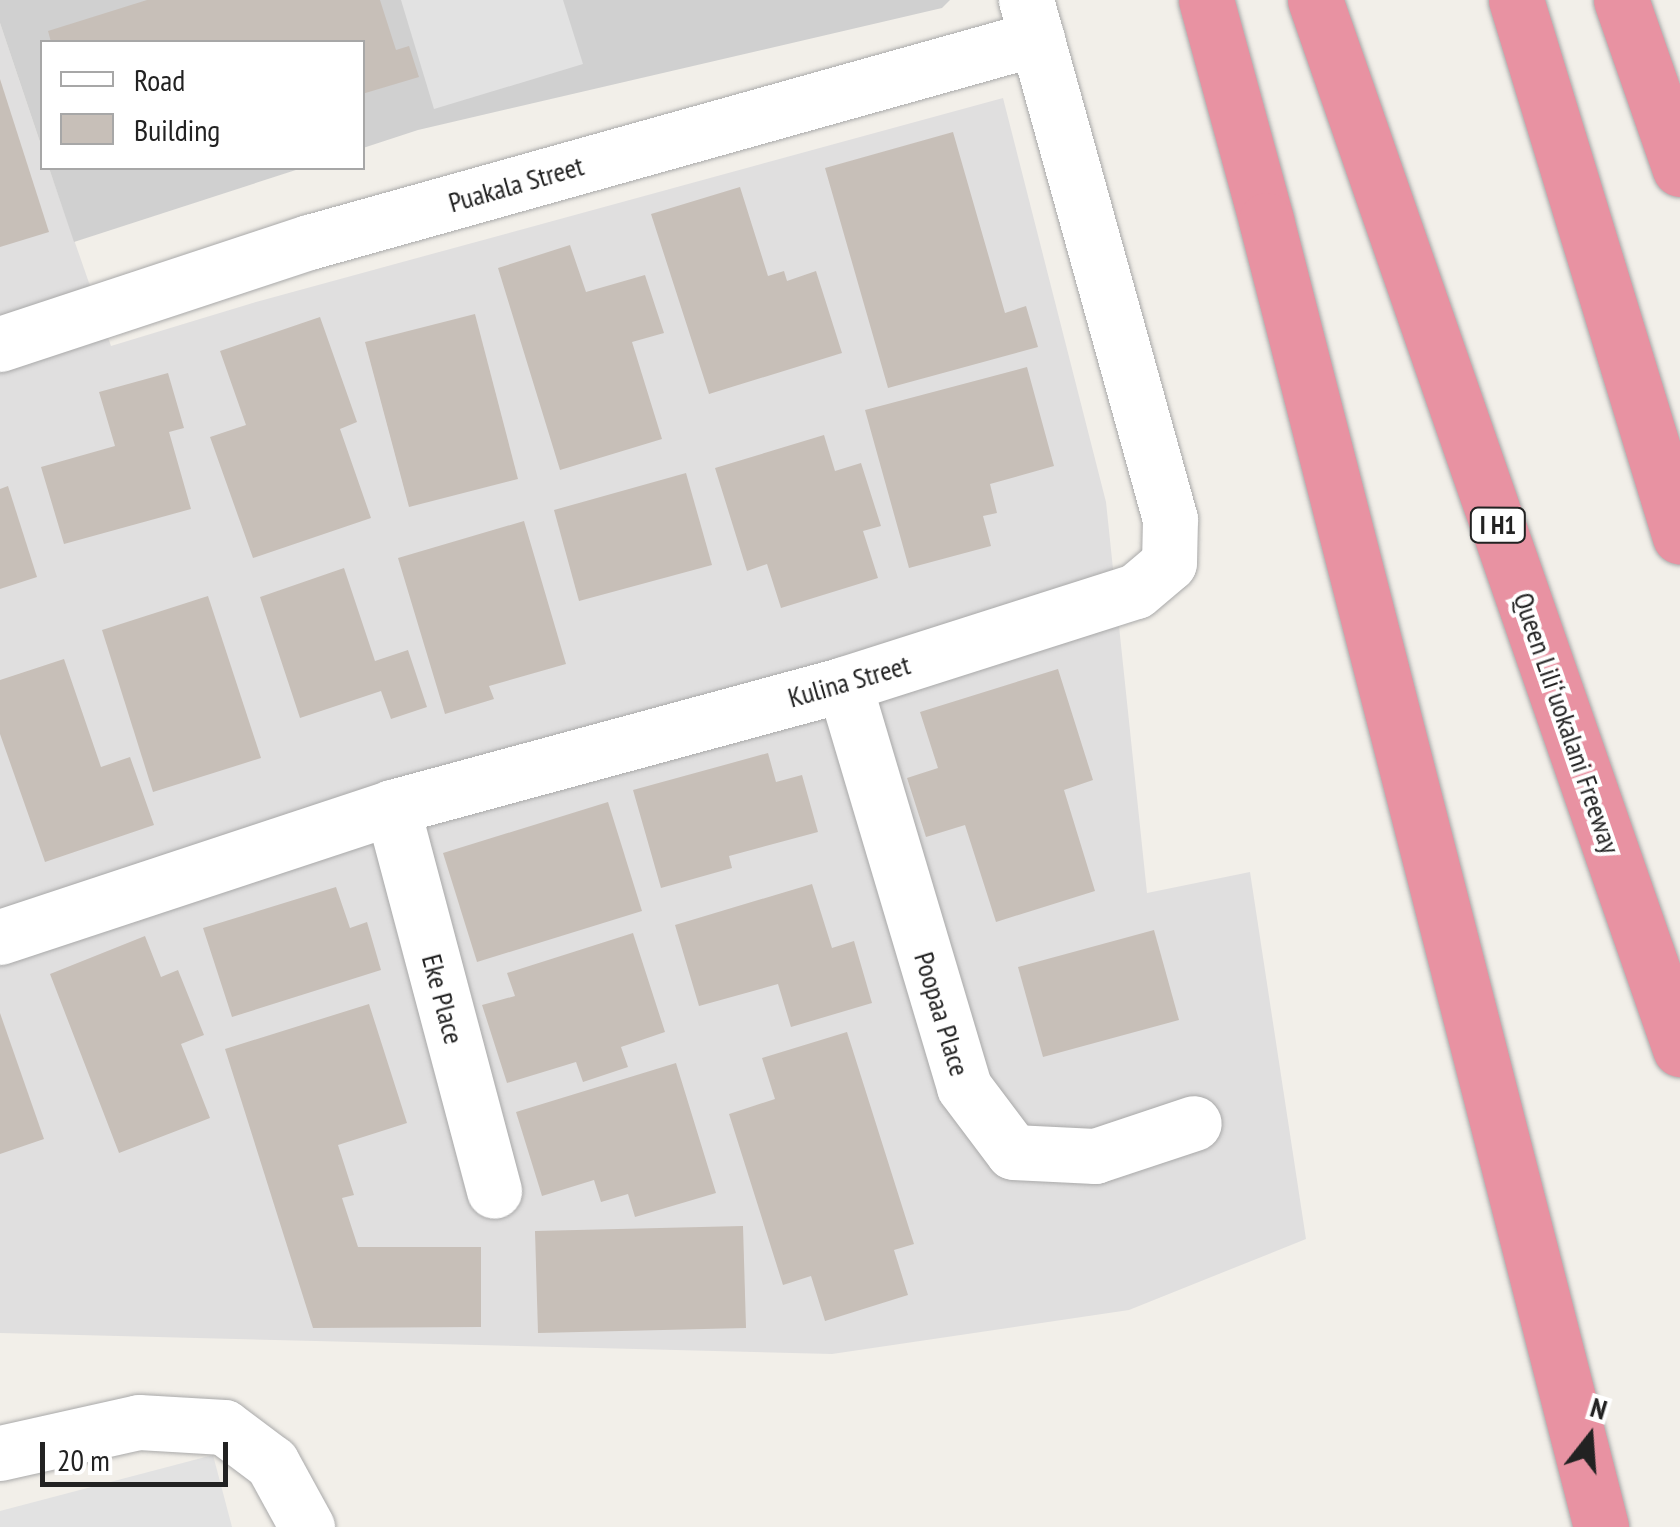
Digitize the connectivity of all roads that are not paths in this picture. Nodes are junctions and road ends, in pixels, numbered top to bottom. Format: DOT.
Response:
graph roads {
  1 [pos="1206,0"];
  2 [pos="1316,0"];
  3 [pos="1516,0"];
  4 [pos="1621,0"];
  5 [pos="1032,19"];
  6 [pos="1680,170"];
  7 [pos="0,344"];
  8 [pos="1680,537"];
  9 [pos="844,684"];
  10 [pos="392,806"];
  11 [pos="0,937"];
  12 [pos="1680,1049"];
  13 [pos="1194,1123"];
  14 [pos="494,1191"];
  15 [pos="0,1453"];
  16 [pos="1599,1521"];
  17 [pos="307,1527"];
  1 -- 16 [label="highway"];
  2 -- 12 [label="highway, Queen Liliʻuokalani Freeway / I H1"];
  3 -- 8 [label="highway"];
  4 -- 6 [label="highway"];
  5 -- 7 [label="street, Puakala Street"];
  5 -- 9 [label="street, Kulina Street"];
  9 -- 10 [label="street, Kulina Street"];
  9 -- 13 [label="street, Poopaa Place"];
  10 -- 11 [label="street, Kulina Street"];
  10 -- 14 [label="street, Eke Place"];
  15 -- 17 [label="street"];
}
